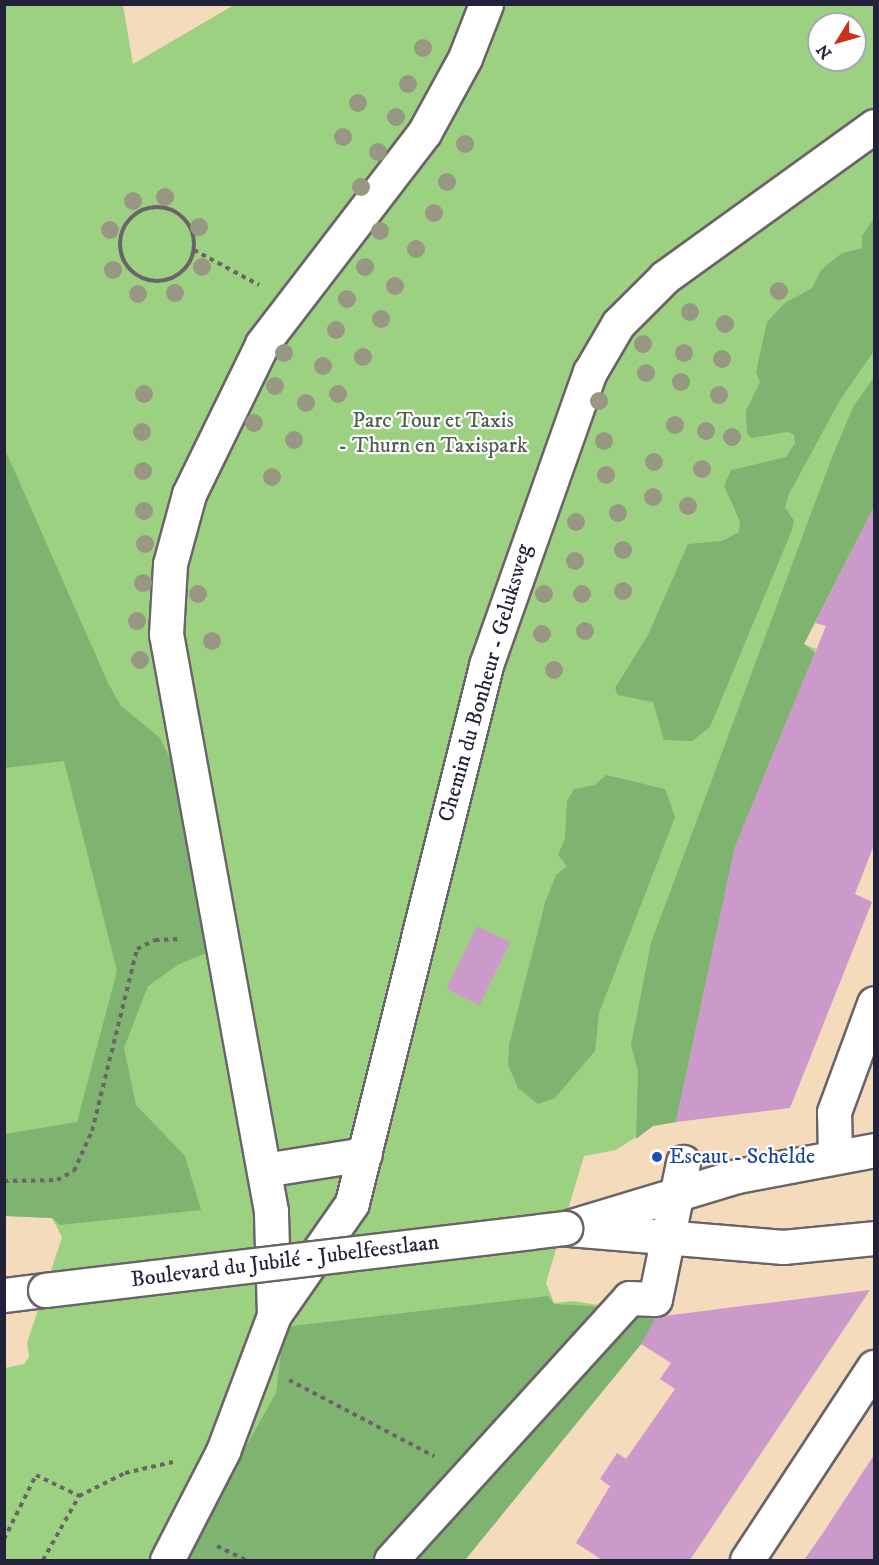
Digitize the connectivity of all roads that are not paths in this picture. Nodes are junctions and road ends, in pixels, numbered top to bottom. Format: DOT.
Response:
graph roads {
  1 [pos="486,4"];
  2 [pos="874,126"];
  3 [pos="874,1004"];
  4 [pos="874,1150"];
  5 [pos="365,1154"];
  6 [pos="835,1155"];
  7 [pos="264,1170"];
  8 [pos="680,1177"];
  9 [pos="565,1228"];
  10 [pos="874,1238"];
  11 [pos="668,1240"];
  12 [pos="4,1295"];
  13 [pos="274,1315"];
  14 [pos="874,1367"];
  15 [pos="167,1560"];
  16 [pos="391,1560"];
  17 [pos="747,1560"];
  1 -- 7 [label="street"];
  2 -- 5 [label="street, Chemin du Bonheur - Geluksweg"];
  3 -- 6 [label="street"];
  4 -- 6 [label="street, Boulevard du Jubilé - Jubelfeestlaan"];
  5 -- 7 [label="street"];
  5 -- 13 [label="street, Chemin du Bonheur - Geluksweg"];
  6 -- 8 [label="street, Boulevard du Jubilé - Jubelfeestlaan"];
  7 -- 13 [label="street"];
  8 -- 9 [label="street, Boulevard du Jubilé - Jubelfeestlaan"];
  8 -- 11 [label="street"];
  9 -- 11 [label="street, Boulevard du Jubilé - Jubelfeestlaan"];
  9 -- 12 [label="street, Boulevard du Jubilé - Jubelfeestlaan, bridge"];
  10 -- 11 [label="street, Boulevard du Jubilé - Jubelfeestlaan"];
  11 -- 16 [label="street"];
  13 -- 15 [label="street"];
  14 -- 17 [label="street"];
}
